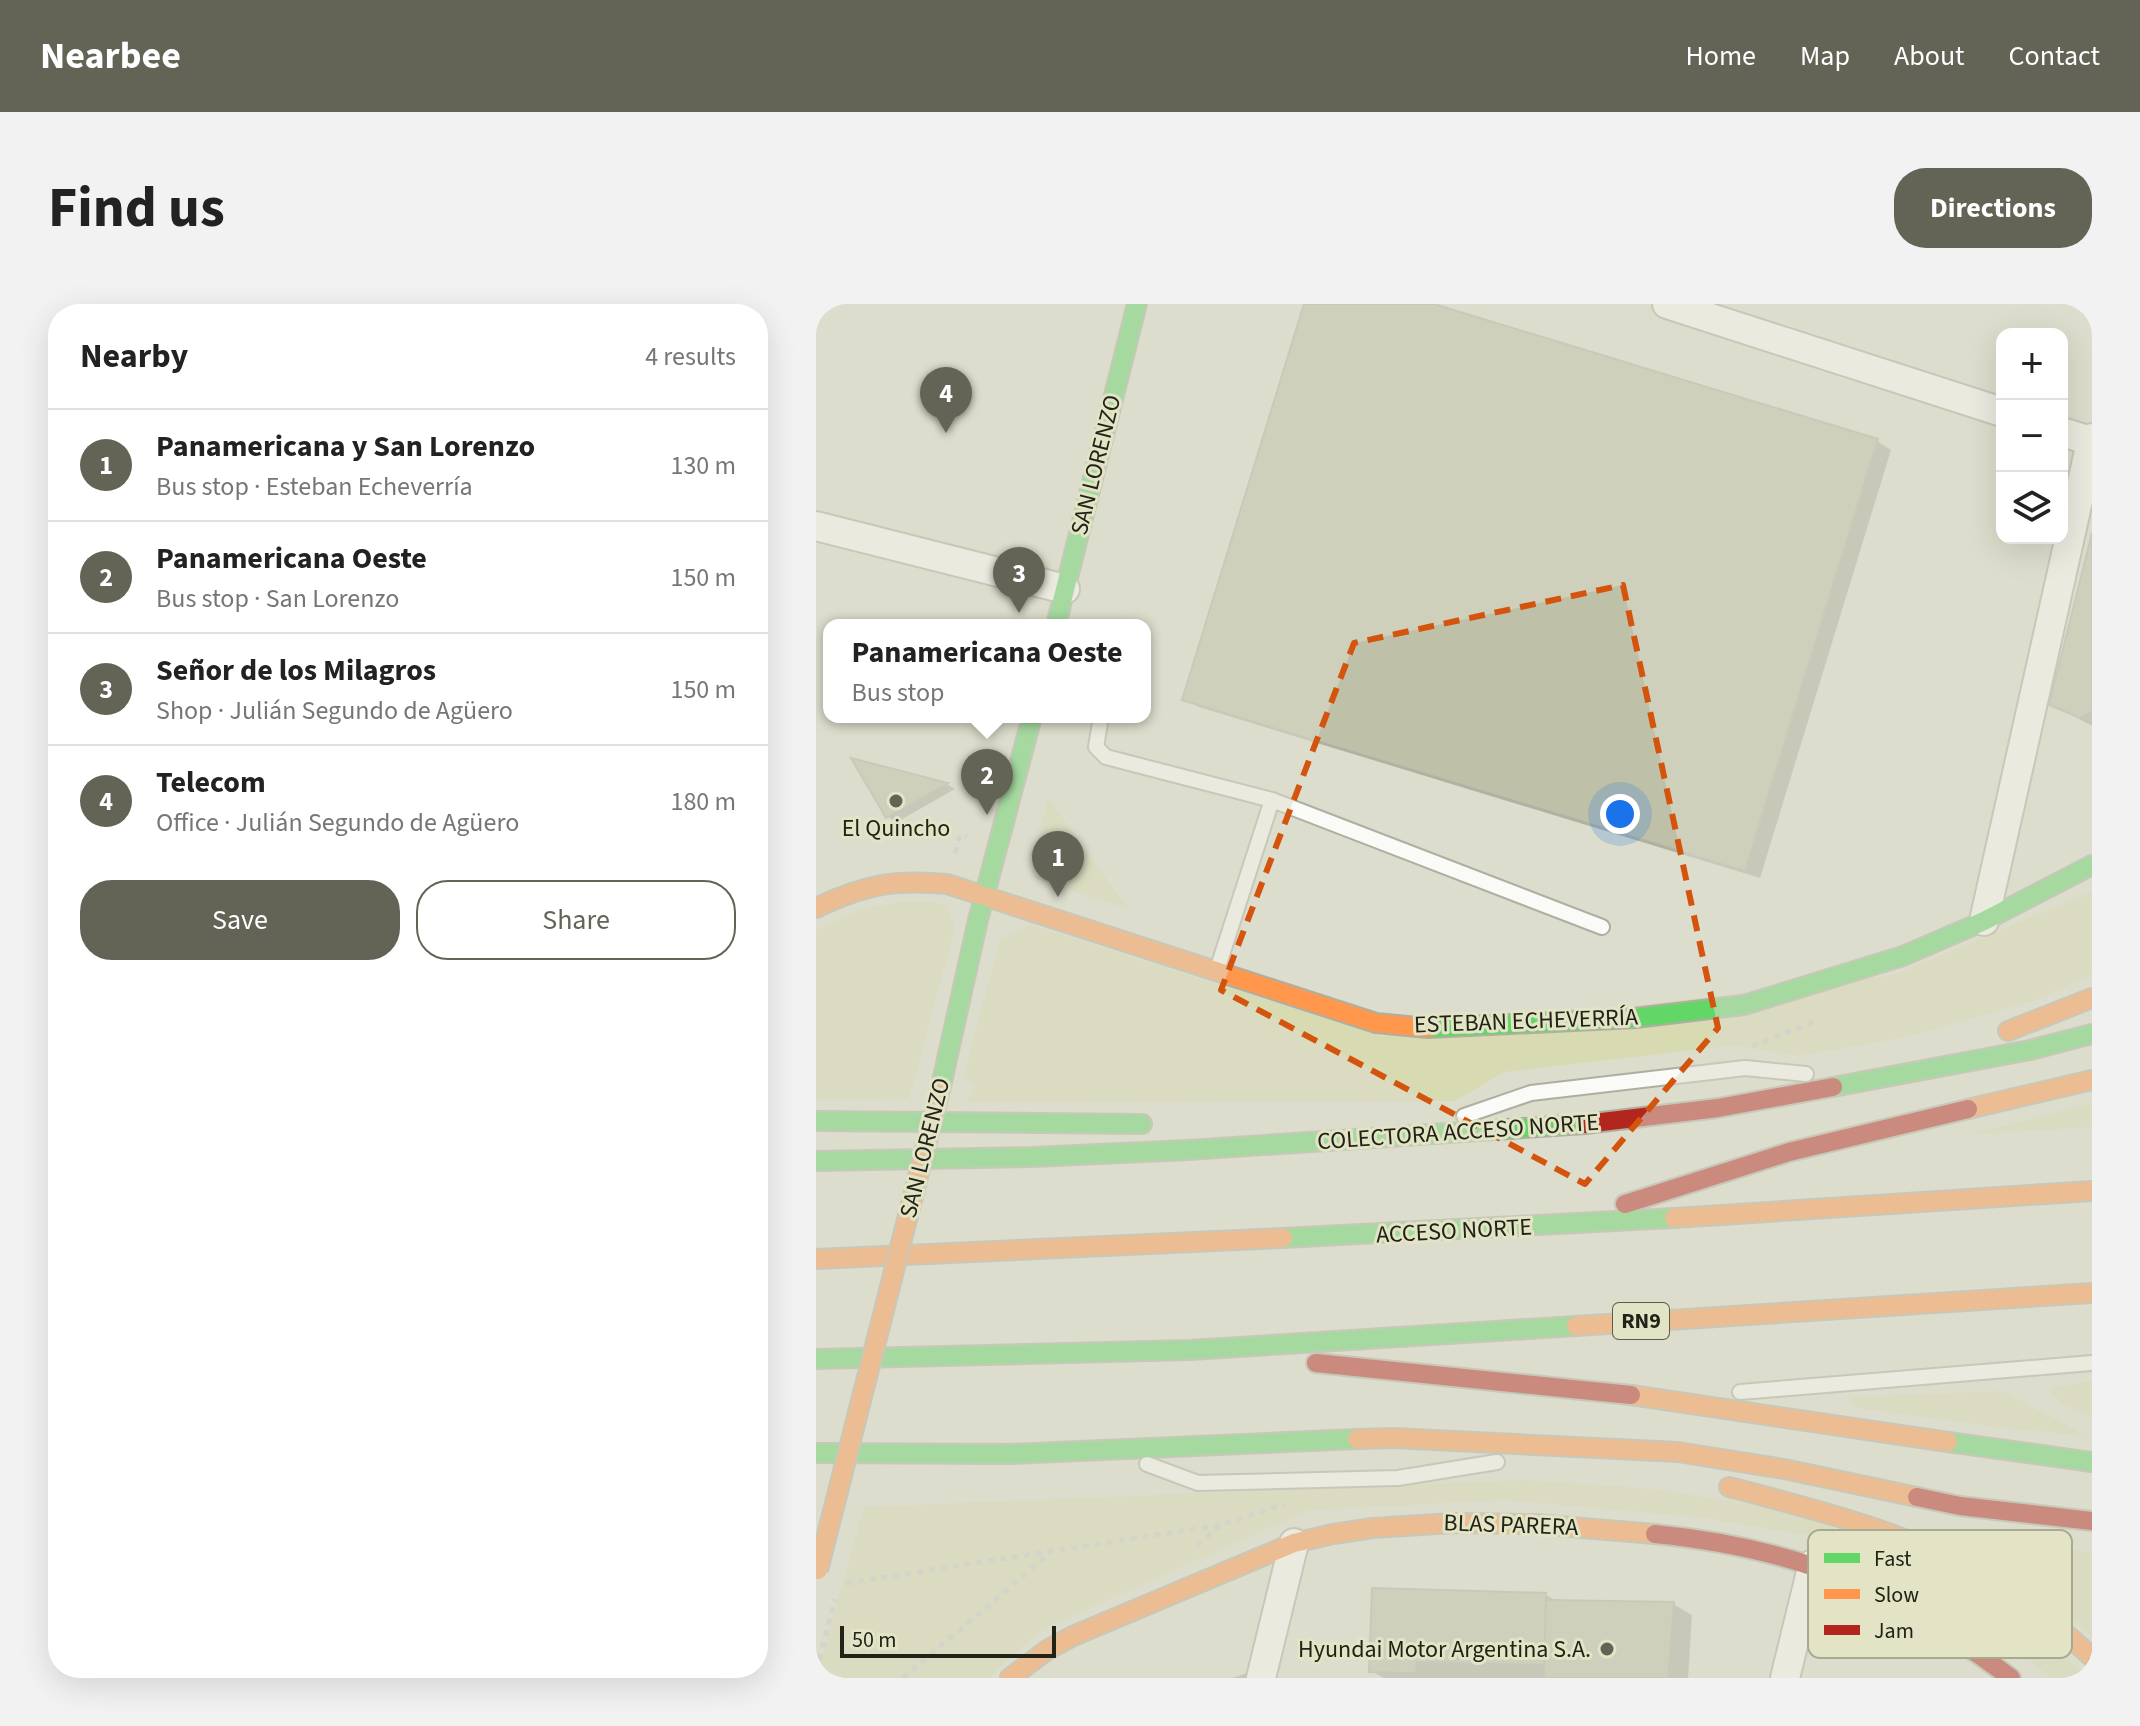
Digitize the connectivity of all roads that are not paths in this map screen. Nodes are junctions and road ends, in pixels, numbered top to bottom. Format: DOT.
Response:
graph roads {
  1 [pos="1137,304"];
  2 [pos="1667,304"];
  3 [pos="1996,410"];
  4 [pos="2068,434"];
  5 [pos="2092,440"];
  6 [pos="816,526"];
  7 [pos="1065,589"];
  8 [pos="1058,619"];
  9 [pos="1030,723"];
  10 [pos="1100,723"];
  11 [pos="1272,800"];
  12 [pos="2092,865"];
  13 [pos="984,898"];
  14 [pos="816,908"];
  15 [pos="1984,921"];
  16 [pos="1602,927"];
  17 [pos="1217,971"];
  18 [pos="2092,998"];
  19 [pos="2092,1034"];
  20 [pos="1874,1080"];
  21 [pos="2092,1080"];
  22 [pos="816,1121"];
  23 [pos="1158,1124"];
  24 [pos="1251,1128"];
  25 [pos="1404,1137"];
  26 [pos="816,1161"];
  27 [pos="2092,1191"];
  28 [pos="1558,1226"];
  29 [pos="816,1259"];
  30 [pos="2092,1293"];
  31 [pos="1190,1350"];
  32 [pos="816,1359"];
  33 [pos="2092,1363"];
  34 [pos="1664,1398"];
  35 [pos="1109,1449"];
  36 [pos="1575,1449"];
  37 [pos="816,1453"];
  38 [pos="2092,1462"];
  39 [pos="1665,1471"];
  40 [pos="1008,1473"];
  41 [pos="860,1482"];
  42 [pos="1710,1482"];
  43 [pos="816,1484"];
  44 [pos="2092,1521"];
  45 [pos="1883,1530"];
  46 [pos="1294,1543"];
  47 [pos="1808,1563"];
  48 [pos="817,1575"];
  49 [pos="1808,1584"];
  50 [pos="2072,1638"];
  51 [pos="2092,1657"];
  52 [pos="1980,1658"];
  53 [pos="1010,1678"];
  54 [pos="1261,1678"];
  55 [pos="1785,1678"];
  56 [pos="2011,1678"];
  1 -- 7 [label="main road, SAN LORENZO"];
  2 -- 3 [label="street"];
  4 -- 5 [label="street"];
  5 -- 15 [label="street"];
  6 -- 7 [label="street"];
  7 -- 8 [label="main road, SAN LORENZO"];
  9 -- 13 [label="main road, SAN LORENZO"];
  10 -- 11 [label="lane"];
  11 -- 16 [label="lane"];
  11 -- 17 [label="lane"];
  12 -- 15 [label="main road, ESTEBAN ECHEVERRÍA"];
  13 -- 14 [label="main road, ESTEBAN ECHEVERRÍA"];
  13 -- 17 [label="main road, ESTEBAN ECHEVERRÍA"];
  13 -- 48 [label="main road, SAN LORENZO, bridge"];
  15 -- 17 [label="main road, ESTEBAN ECHEVERRÍA"];
  18 -- 20 [label="main road"];
  19 -- 20 [label="main road, COLECTORA ACCESO NORTE"];
  20 -- 25 [label="main road, COLECTORA ACCESO NORTE"];
  20 -- 25 [label="lane"];
  21 -- 28 [label="main road"];
  22 -- 23 [label="main road"];
  24 -- 25 [label="main road"];
  25 -- 26 [label="main road, COLECTORA ACCESO NORTE"];
  27 -- 28 [label="main road, ACCESO NORTE"];
  28 -- 29 [label="main road, ACCESO NORTE"];
  30 -- 31 [label="main road, RN9"];
  31 -- 32 [label="main road, RN9"];
  31 -- 34 [label="main road"];
  33 -- 34 [label="lane"];
  34 -- 38 [label="main road"];
  35 -- 36 [label="main road"];
  35 -- 36 [label="lane"];
  35 -- 37 [label="main road"];
  35 -- 40 [label="main road"];
  36 -- 39 [label="main road"];
  36 -- 44 [label="main road"];
  41 -- 43 [label="main road"];
  42 -- 45 [label="main road"];
  46 -- 47 [label="main road, BLAS PARERA"];
  46 -- 53 [label="main road, BLAS PARERA"];
  46 -- 54 [label="street"];
  49 -- 55 [label="street"];
  50 -- 51 [label="main road"];
  52 -- 56 [label="main road, BLAS PARERA"];
}
